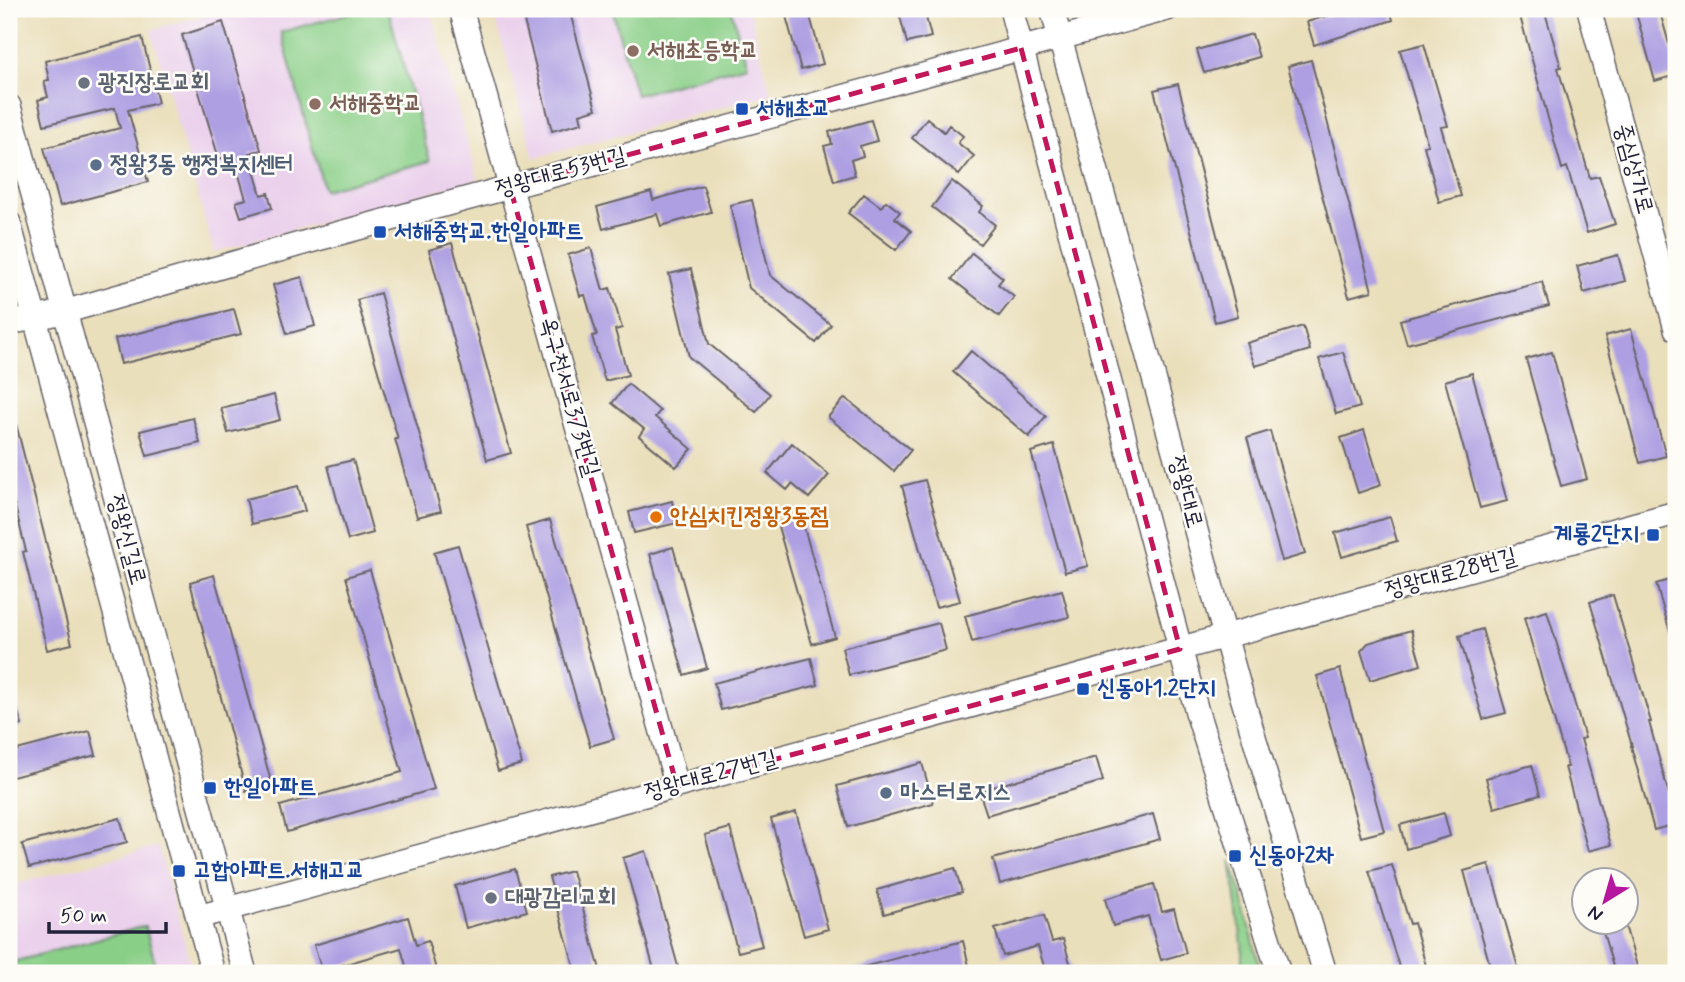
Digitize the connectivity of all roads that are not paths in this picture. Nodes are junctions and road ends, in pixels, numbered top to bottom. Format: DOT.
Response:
graph roads {
  1 [pos="461,9"];
  2 [pos="1011,9"];
  3 [pos="1052,9"];
  4 [pos="1167,9"];
  5 [pos="1589,9"];
  6 [pos="1060,38"];
  7 [pos="1021,48"];
  8 [pos="9,106"];
  9 [pos="510,187"];
  10 [pos="9,223"];
  11 [pos="64,312"];
  12 [pos="34,316"];
  13 [pos="9,323"];
  14 [pos="1676,328"];
  15 [pos="1676,513"];
  16 [pos="1225,636"];
  17 [pos="1180,649"];
  18 [pos="677,786"];
  19 [pos="1256,902"];
  20 [pos="227,909"];
  21 [pos="198,917"];
  22 [pos="214,973"];
  23 [pos="245,973"];
  24 [pos="1266,973"];
  25 [pos="1279,973"];
  26 [pos="1325,973"];
  1 -- 9 [label="street, 옥구천서로373번길"];
  2 -- 7 [label="street, 정왕대로"];
  3 -- 6 [label="street, 정왕대로"];
  4 -- 6 [label="street, 정왕대로53번길"];
  5 -- 14 [label="street, 중심상가로"];
  6 -- 7 [label="street, 정왕대로53번길"];
  6 -- 16 [label="street, 정왕대로"];
  7 -- 9 [label="street, 정왕대로53번길"];
  7 -- 17 [label="street, 정왕대로"];
  8 -- 11 [label="street, 정왕신길로"];
  9 -- 11 [label="street, 정왕대로53번길"];
  9 -- 18 [label="street, 옥구천서로373번길"];
  10 -- 12 [label="street, 정왕신길로"];
  11 -- 12 [label="street, 정왕대로53번길"];
  11 -- 20 [label="street, 정왕신길로"];
  12 -- 13 [label="street, 정왕대로53번길"];
  12 -- 21 [label="street, 정왕신길로"];
  15 -- 16 [label="street, 정왕대로28번길"];
  16 -- 17 [label="street, 정왕대로27번길"];
  16 -- 26 [label="street, 정왕대로"];
  17 -- 18 [label="street, 정왕대로27번길"];
  17 -- 19 [label="street, 정왕대로"];
  18 -- 20 [label="street, 정왕대로27번길"];
  19 -- 24 [label="street"];
  19 -- 25 [label="street, 정왕대로"];
  20 -- 21 [label="street, 정왕대로27번길"];
  20 -- 23 [label="street, 정왕신길로"];
  21 -- 22 [label="street, 정왕신길로"];
}
